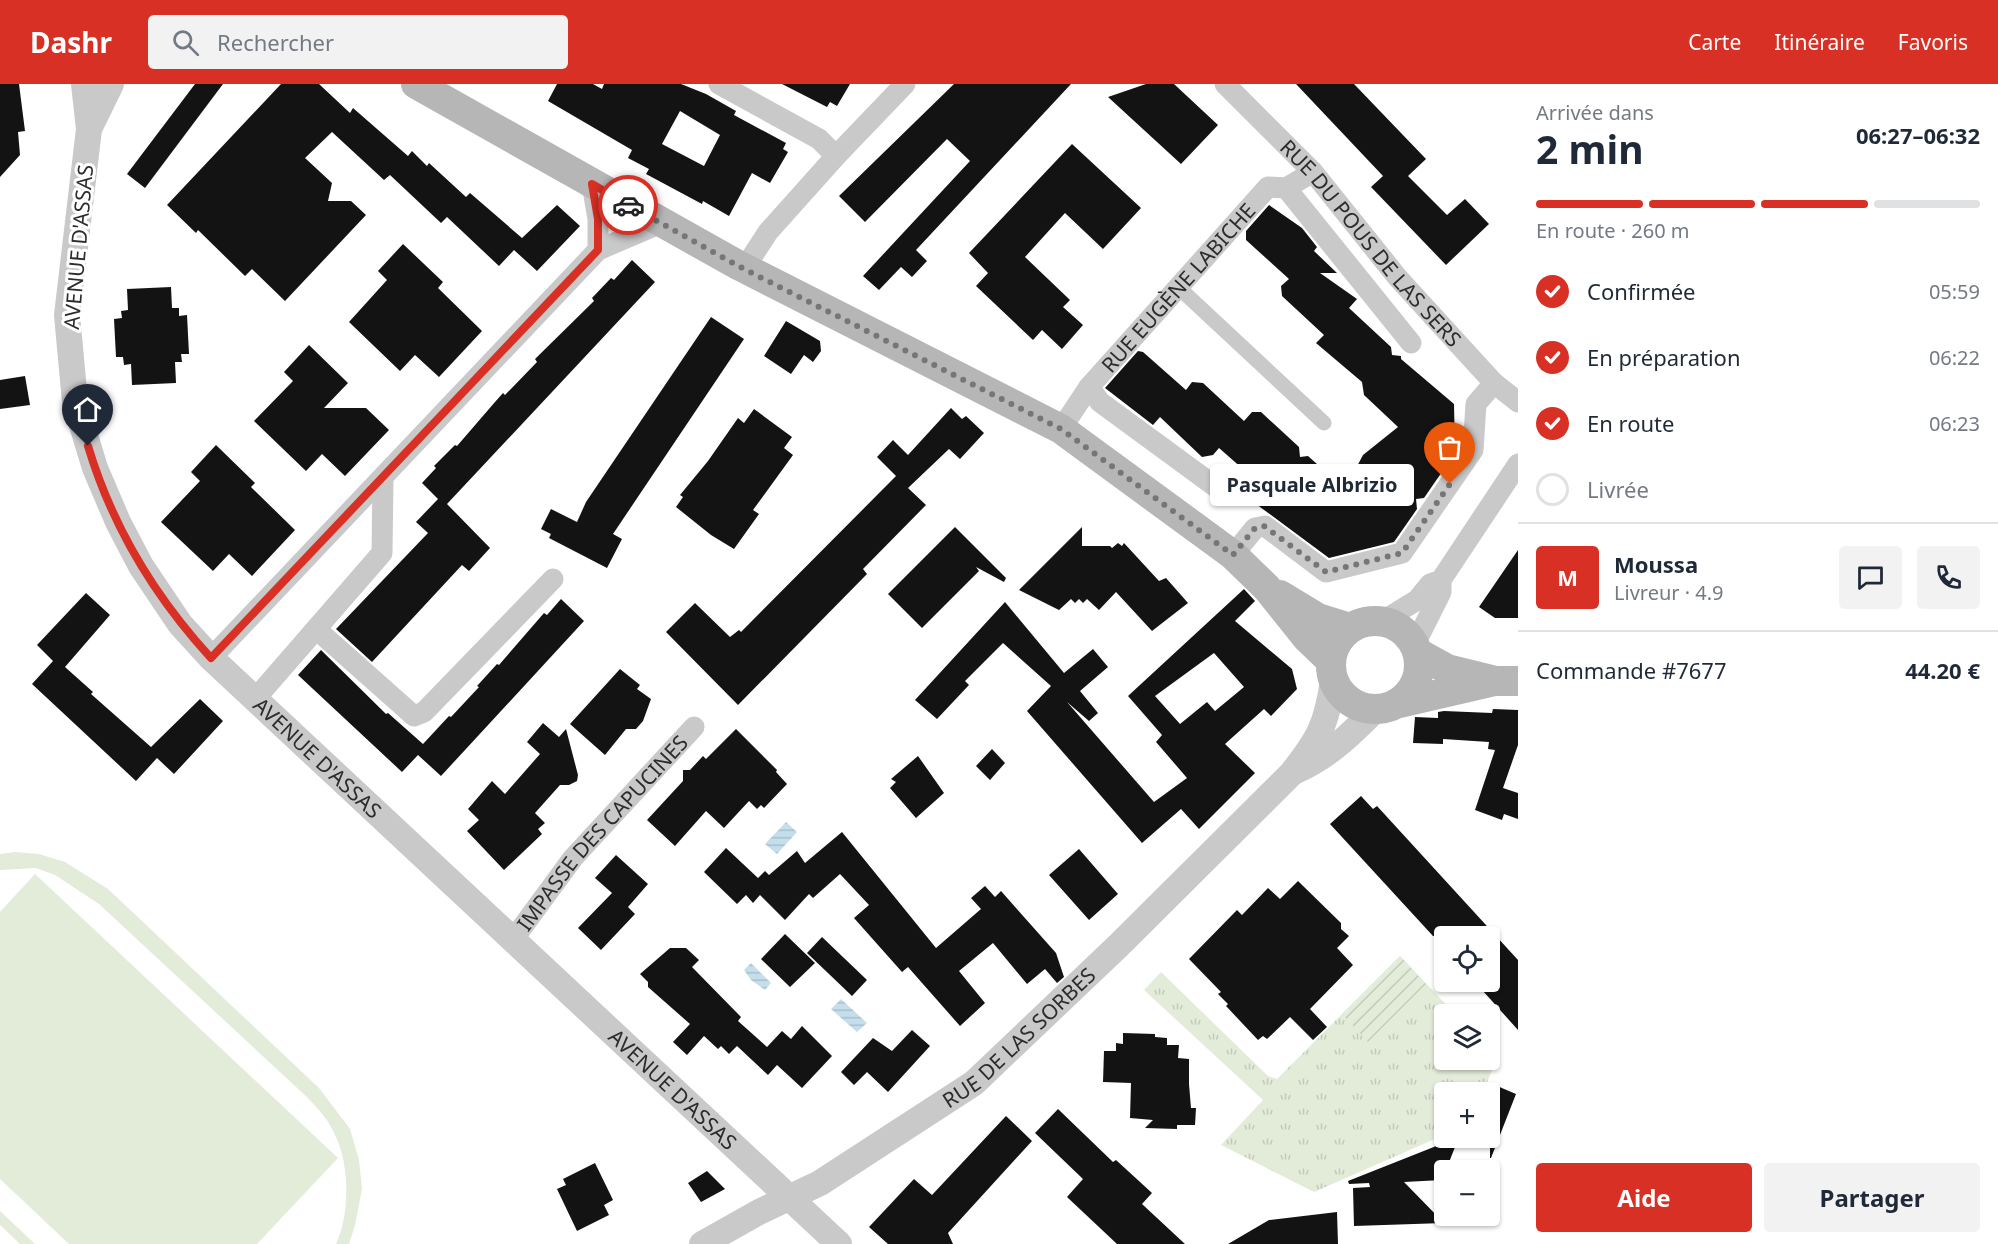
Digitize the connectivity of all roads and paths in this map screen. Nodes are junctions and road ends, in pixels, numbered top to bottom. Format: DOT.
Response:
graph roads {
  1 [pos="84,84"];
  2 [pos="111,84"];
  3 [pos="416,84"];
  4 [pos="719,84"];
  5 [pos="905,84"];
  6 [pos="1225,84"];
  7 [pos="89,129"];
  8 [pos="836,156"];
  9 [pos="1313,172"];
  10 [pos="592,184"];
  11 [pos="1286,188"];
  12 [pos="661,223"];
  13 [pos="598,250"];
  14 [pos="744,269"];
  15 [pos="1177,286"];
  16 [pos="1411,343"];
  17 [pos="1494,382"];
  18 [pos="1089,387"];
  19 [pos="1518,402"];
  20 [pos="1324,423"];
  21 [pos="1061,429"];
  22 [pos="1518,464"];
  23 [pos="383,479"];
  24 [pos="1220,490"];
  25 [pos="1233,555"];
  26 [pos="553,579"];
  27 [pos="1441,580"];
  28 [pos="1267,588"];
  29 [pos="1383,621"];
  30 [pos="1350,628"];
  31 [pos="316,629"];
  32 [pos="1417,649"];
  33 [pos="211,658"];
  34 [pos="1332,670"];
  35 [pos="1506,681"];
  36 [pos="255,699"];
  37 [pos="1388,706"];
  38 [pos="694,727"];
  39 [pos="1291,774"];
  40 [pos="512,941"];
  41 [pos="787,1198"];
  42 [pos="702,1244"];
  43 [pos="839,1244"];
  1 -- 7 [label="street, AVENUE D'ASSAS"];
  2 -- 7 [label="street, AVENUE D'ASSAS"];
  3 -- 10 [label="main road"];
  4 -- 8 [label="street"];
  5 -- 8 [label="street"];
  6 -- 9 [label="street, RUE DU POUS DE LAS SERS"];
  7 -- 33 [label="street, AVENUE D'ASSAS"];
  8 -- 14 [label="street"];
  9 -- 11 [label="street, RUE EUGÈNE LABICHE"];
  9 -- 17 [label="street, RUE DU POUS DE LAS SERS"];
  10 -- 12 [label="main road"];
  10 -- 13 [label="street"];
  11 -- 15 [label="street, RUE EUGÈNE LABICHE"];
  11 -- 16 [label="street"];
  12 -- 13 [label="street"];
  12 -- 14 [label="main road"];
  13 -- 23 [label="street"];
  14 -- 21 [label="main road"];
  15 -- 18 [label="street, RUE EUGÈNE LABICHE"];
  15 -- 20 [label="street"];
  17 -- 19 [label="street, RUE DU POUS DE LAS SERS"];
  17 -- 25 [label="street"];
  18 -- 21 [label="street, RUE EUGÈNE LABICHE"];
  18 -- 24 [label="street"];
  21 -- 25 [label="main road"];
  22 -- 27 [label="street"];
  23 -- 31 [label="street"];
  23 -- 33 [label="street"];
  25 -- 28 [label="main road"];
  26 -- 31 [label="street"];
  27 -- 29 [label="street"];
  27 -- 32 [label="street"];
  28 -- 30 [label="main road"];
  28 -- 34 [label="main road"];
  29 -- 30 [label="main road"];
  29 -- 32 [label="main road"];
  30 -- 34 [label="main road"];
  31 -- 36 [label="street"];
  32 -- 35 [label="main road"];
  32 -- 37 [label="main road"];
  33 -- 36 [label="street, AVENUE D'ASSAS"];
  34 -- 37 [label="main road"];
  34 -- 39 [label="street, RUE DE LAS SORBES"];
  35 -- 37 [label="main road"];
  36 -- 40 [label="street, AVENUE D'ASSAS"];
  37 -- 39 [label="street, RUE DE LAS SORBES"];
  38 -- 40 [label="street, IMPASSE DES CAPUCINES"];
  39 -- 41 [label="street, RUE DE LAS SORBES"];
  40 -- 41 [label="street, AVENUE D'ASSAS"];
  41 -- 42 [label="street, RUE DE LAS SORBES"];
  41 -- 43 [label="street, AVENUE D'ASSAS"];
}
